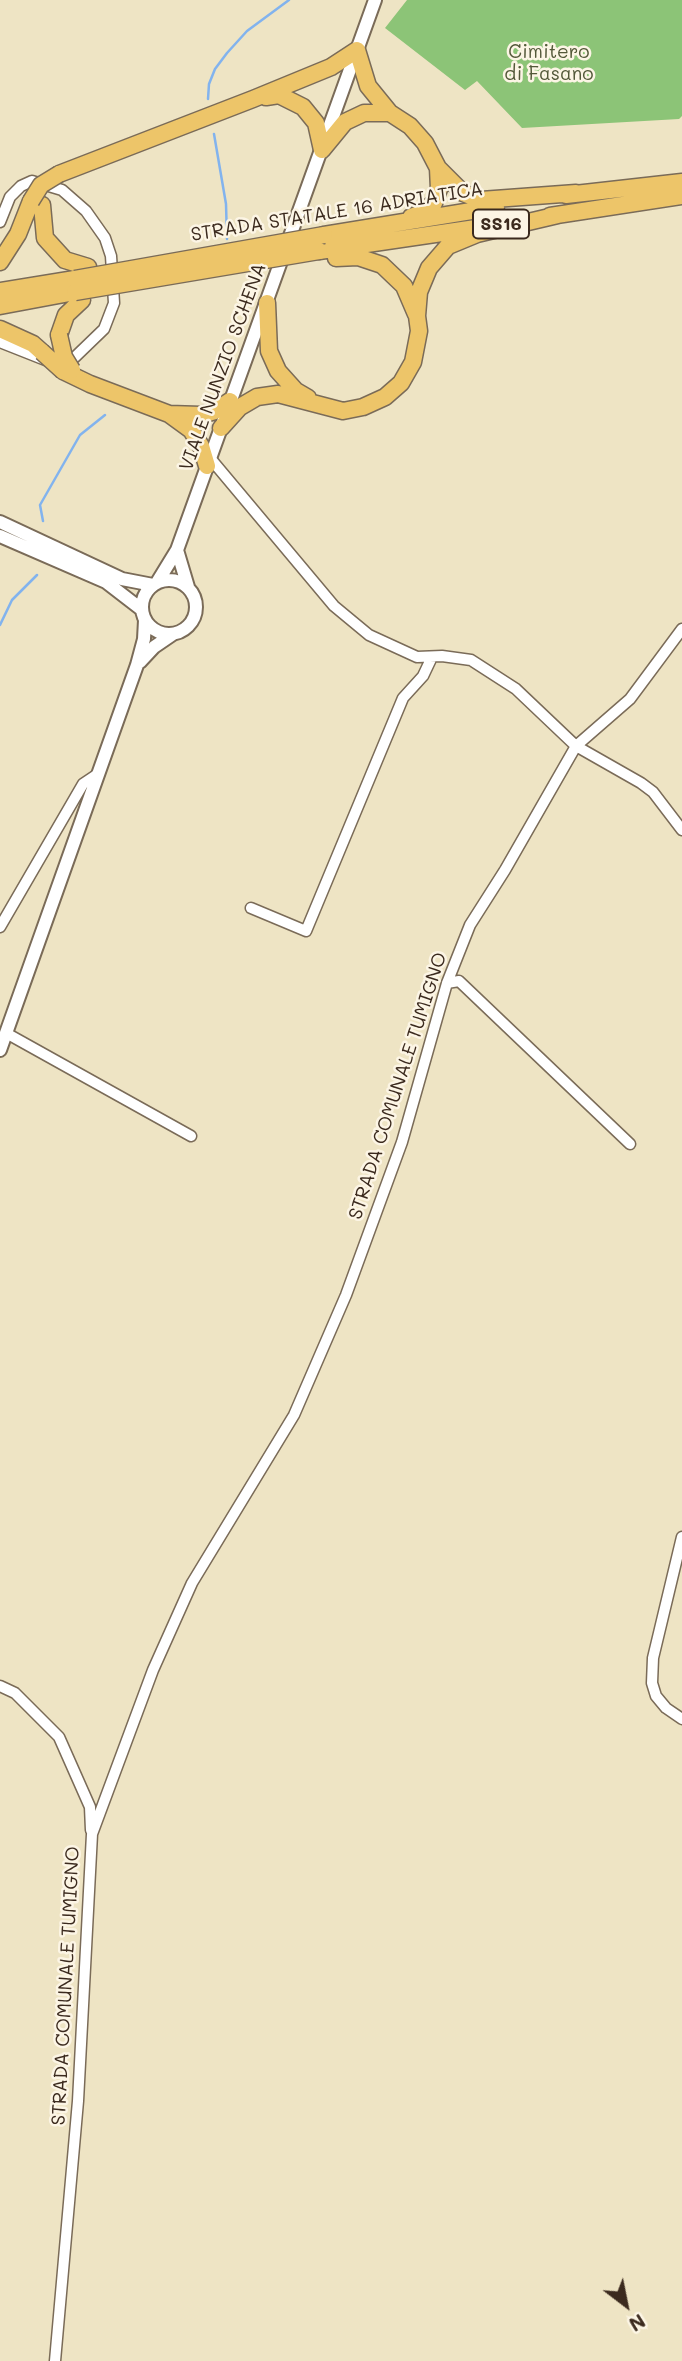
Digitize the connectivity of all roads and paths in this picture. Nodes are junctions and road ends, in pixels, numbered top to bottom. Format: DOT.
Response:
graph roads {
  1 [pos="375,0"];
  2 [pos="357,50"];
  3 [pos="253,99"];
  4 [pos="390,113"];
  5 [pos="322,150"];
  6 [pos="438,167"];
  7 [pos="682,182"];
  8 [pos="576,193"];
  9 [pos="682,196"];
  10 [pos="37,203"];
  11 [pos="558,215"];
  12 [pos="0,222"];
  13 [pos="367,229"];
  14 [pos="317,255"];
  15 [pos="0,262"];
  16 [pos="155,271"];
  17 [pos="77,290"];
  18 [pos="0,291"];
  19 [pos="267,303"];
  20 [pos="0,306"];
  21 [pos="417,316"];
  22 [pos="0,329"];
  23 [pos="0,342"];
  24 [pos="71,373"];
  25 [pos="230,401"];
  26 [pos="322,407"];
  27 [pos="170,414"];
  28 [pos="221,428"];
  29 [pos="208,462"];
  30 [pos="0,522"];
  31 [pos="0,536"];
  32 [pos="177,550"];
  33 [pos="155,583"];
  34 [pos="188,587"];
  35 [pos="143,614"];
  36 [pos="682,629"];
  37 [pos="173,634"];
  38 [pos="432,657"];
  39 [pos="137,665"];
  40 [pos="576,746"];
  41 [pos="99,774"];
  42 [pos="682,830"];
  43 [pos="251,908"];
  44 [pos="0,927"];
  45 [pos="447,983"];
  46 [pos="6,1033"];
  47 [pos="0,1051"];
  48 [pos="191,1136"];
  49 [pos="630,1144"];
  50 [pos="682,1537"];
  51 [pos="0,1686"];
  52 [pos="682,1719"];
  53 [pos="92,1834"];
  54 [pos="55,2361"];
  1 -- 2 [label="street, VIALE NUNZIO SCHENA"];
  2 -- 3 [label="highway"];
  2 -- 4 [label="highway"];
  2 -- 5 [label="street, VIALE NUNZIO SCHENA"];
  3 -- 5 [label="highway"];
  3 -- 10 [label="highway"];
  4 -- 5 [label="highway"];
  4 -- 6 [label="highway"];
  5 -- 19 [label="street, VIALE NUNZIO SCHENA"];
  6 -- 8 [label="highway"];
  6 -- 13 [label="highway"];
  7 -- 8 [label="highway, STRADA STATALE 16 ADRIATICA / SS16"];
  8 -- 13 [label="highway, STRADA STATALE 16 ADRIATICA / SS16"];
  9 -- 11 [label="highway, STRADA STATALE 16 ADRIATICA / SS16"];
  10 -- 15 [label="highway"];
  10 -- 16 [label="highway, bridge"];
  11 -- 14 [label="highway, STRADA STATALE 16 ADRIATICA / SS16"];
  11 -- 21 [label="highway"];
  12 -- 23 [label="street"];
  13 -- 16 [label="highway, STRADA STATALE 16 ADRIATICA / SS16, bridge"];
  14 -- 16 [label="highway, STRADA STATALE 16 ADRIATICA / SS16, bridge"];
  14 -- 21 [label="highway"];
  16 -- 17 [label="highway, STRADA STATALE 16 ADRIATICA / SS16, bridge"];
  17 -- 18 [label="highway, STRADA STATALE 16 ADRIATICA / SS16"];
  17 -- 20 [label="highway, STRADA STATALE 16 ADRIATICA / SS16"];
  17 -- 24 [label="highway, bridge"];
  19 -- 25 [label="street, VIALE NUNZIO SCHENA"];
  19 -- 26 [label="highway"];
  21 -- 26 [label="highway"];
  22 -- 24 [label="highway, bridge"];
  24 -- 27 [label="highway"];
  25 -- 27 [label="highway"];
  25 -- 28 [label="street, VIALE NUNZIO SCHENA"];
  26 -- 28 [label="highway"];
  27 -- 29 [label="highway"];
  28 -- 29 [label="street, VIALE NUNZIO SCHENA"];
  29 -- 32 [label="street, VIALE NUNZIO SCHENA"];
  29 -- 38 [label="street"];
  30 -- 33 [label="street"];
  31 -- 35 [label="street"];
  32 -- 33 [label="street, VIALE NUNZIO SCHENA"];
  32 -- 34 [label="street"];
  33 -- 34 [label="street"];
  33 -- 35 [label="street"];
  34 -- 37 [label="street"];
  35 -- 37 [label="street"];
  35 -- 39 [label="street"];
  36 -- 40 [label="street, STRADA COMUNALE TUMIGNO"];
  37 -- 39 [label="street"];
  38 -- 40 [label="street"];
  38 -- 43 [label="street"];
  39 -- 41 [label="street"];
  40 -- 42 [label="street"];
  40 -- 45 [label="street, STRADA COMUNALE TUMIGNO"];
  41 -- 44 [label="street"];
  41 -- 46 [label="street"];
  45 -- 49 [label="street"];
  45 -- 53 [label="street, STRADA COMUNALE TUMIGNO"];
  46 -- 47 [label="street"];
  46 -- 48 [label="street"];
  50 -- 52 [label="street"];
  51 -- 53 [label="street"];
  53 -- 54 [label="street, STRADA COMUNALE TUMIGNO"];
}
